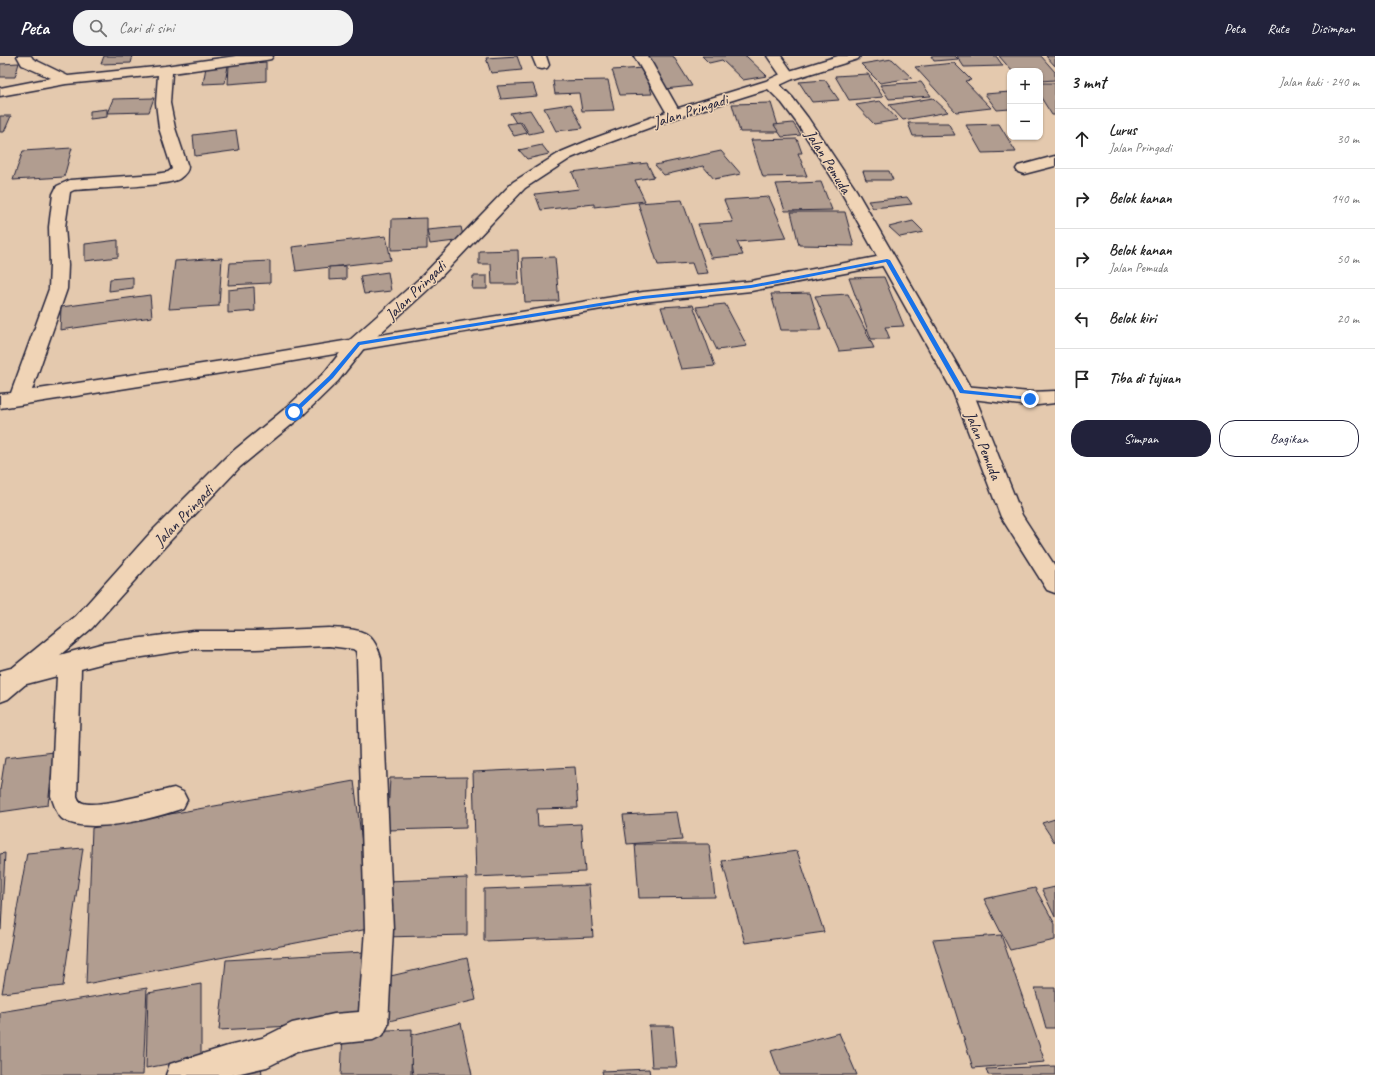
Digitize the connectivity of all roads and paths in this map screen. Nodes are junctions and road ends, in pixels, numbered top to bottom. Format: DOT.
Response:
graph roads {
  1 [pos="24,56"];
  2 [pos="266,56"];
  3 [pos="641,56"];
  4 [pos="774,56"];
  5 [pos="853,56"];
  6 [pos="165,70"];
  7 [pos="788,76"];
  8 [pos="66,80"];
  9 [pos="770,84"];
  10 [pos="0,92"];
  11 [pos="674,114"];
  12 [pos="1055,161"];
  13 [pos="1024,169"];
  14 [pos="887,260"];
  15 [pos="358,343"];
  16 [pos="962,392"];
  17 [pos="1055,397"];
  18 [pos="19,398"];
  19 [pos="0,401"];
  20 [pos="1055,584"];
  21 [pos="68,662"];
  22 [pos="5,683"];
  23 [pos="174,800"];
  24 [pos="182,1075"];
  1 -- 8 [label="street"];
  2 -- 6 [label="street"];
  3 -- 11 [label="street"];
  4 -- 7 [label="street"];
  5 -- 7 [label="street, Jalan Pringadi"];
  6 -- 8 [label="street"];
  6 -- 18 [label="street"];
  7 -- 9 [label="street, Jalan Pringadi"];
  8 -- 10 [label="street"];
  9 -- 11 [label="street, Jalan Pringadi"];
  9 -- 14 [label="street, Jalan Pemuda"];
  11 -- 15 [label="street, Jalan Pringadi"];
  12 -- 13 [label="street"];
  14 -- 15 [label="street"];
  14 -- 16 [label="street, Jalan Pemuda"];
  15 -- 18 [label="street"];
  15 -- 22 [label="street, Jalan Pringadi"];
  16 -- 17 [label="street"];
  16 -- 20 [label="street, Jalan Pemuda"];
  18 -- 19 [label="street"];
  21 -- 22 [label="street"];
  21 -- 23 [label="street"];
  21 -- 24 [label="street"];
}
